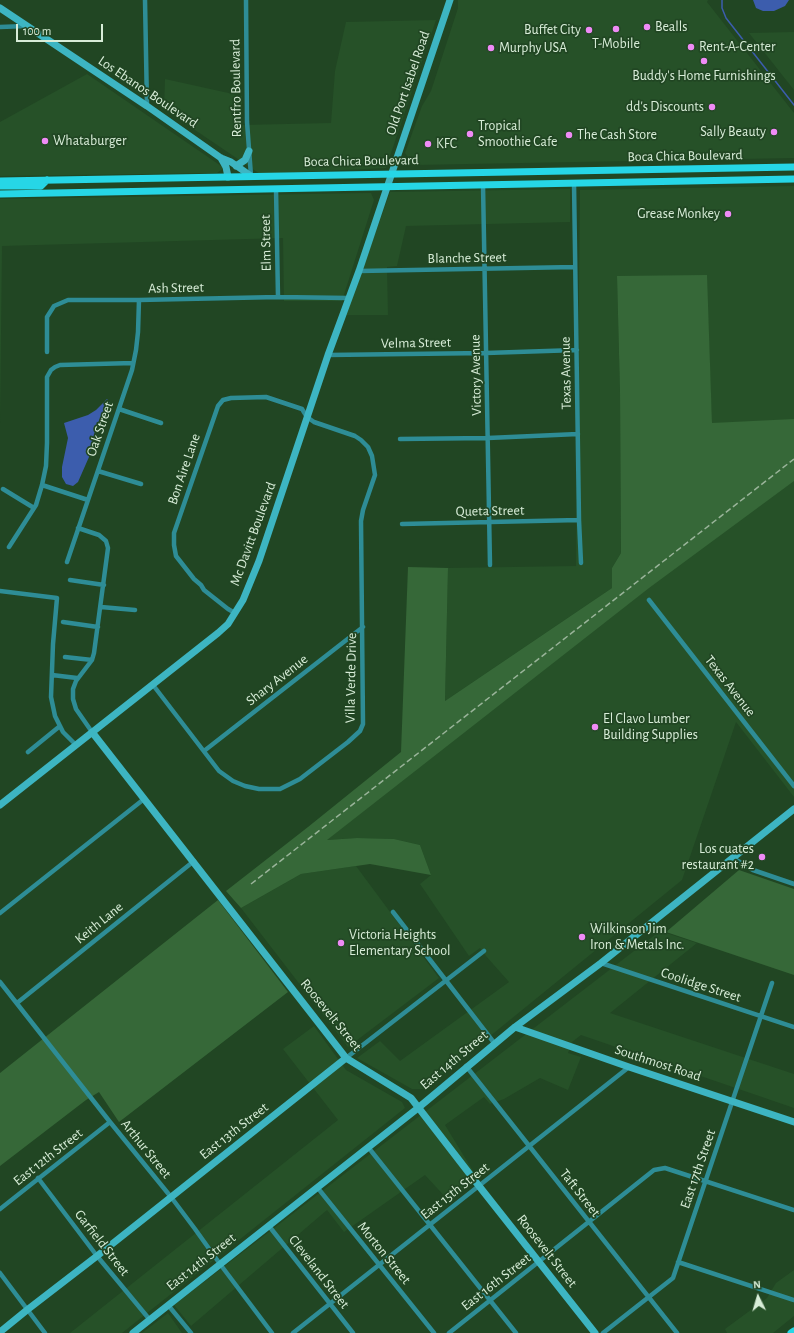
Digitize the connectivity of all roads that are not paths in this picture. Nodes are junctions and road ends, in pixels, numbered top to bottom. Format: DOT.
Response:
graph roads {
  1 [pos="145,0"];
  2 [pos="246,0"];
  3 [pos="450,0"];
  4 [pos="0,8"];
  5 [pos="27,26"];
  6 [pos="0,27"];
  7 [pos="147,106"];
  8 [pos="249,151"];
  9 [pos="221,158"];
  10 [pos="236,166"];
  11 [pos="794,167"];
  12 [pos="391,174"];
  13 [pos="251,176"];
  14 [pos="228,177"];
  15 [pos="794,179"];
  16 [pos="47,180"];
  17 [pos="0,181"];
  18 [pos="574,183"];
  19 [pos="483,185"];
  20 [pos="0,186"];
  21 [pos="386,186"];
  22 [pos="276,189"];
  23 [pos="0,194"];
  24 [pos="575,267"];
  25 [pos="485,269"];
  26 [pos="359,271"];
  27 [pos="278,297"];
  28 [pos="348,298"];
  29 [pos="139,300"];
  30 [pos="577,350"];
  31 [pos="47,352"];
  32 [pos="486,353"];
  33 [pos="328,355"];
  34 [pos="133,363"];
  35 [pos="119,409"];
  36 [pos="307,417"];
  37 [pos="161,423"];
  38 [pos="578,434"];
  39 [pos="488,438"];
  40 [pos="400,439"];
  41 [pos="98,471"];
  42 [pos="141,484"];
  43 [pos="42,486"];
  44 [pos="3,489"];
  45 [pos="88,500"];
  46 [pos="34,508"];
  47 [pos="579,520"];
  48 [pos="489,522"];
  49 [pos="402,524"];
  50 [pos="78,528"];
  51 [pos="9,547"];
  52 [pos="67,562"];
  53 [pos="581,563"];
  54 [pos="490,565"];
  55 [pos="70,580"];
  56 [pos="104,585"];
  57 [pos="0,591"];
  58 [pos="649,600"];
  59 [pos="101,607"];
  60 [pos="135,610"];
  61 [pos="235,613"];
  62 [pos="63,622"];
  63 [pos="98,627"];
  64 [pos="363,627"];
  65 [pos="65,656"];
  66 [pos="92,660"];
  67 [pos="52,675"];
  68 [pos="77,678"];
  69 [pos="153,685"];
  70 [pos="60,726"];
  71 [pos="92,732"];
  72 [pos="76,745"];
  73 [pos="204,751"];
  74 [pos="28,752"];
  75 [pos="794,786"];
  76 [pos="144,799"];
  77 [pos="0,804"];
  78 [pos="794,809"];
  79 [pos="733,858"];
  80 [pos="194,861"];
  81 [pos="794,884"];
  82 [pos="393,912"];
  83 [pos="0,913"];
  84 [pos="484,951"];
  85 [pos="601,964"];
  86 [pos="446,979"];
  87 [pos="0,983"];
  88 [pos="772,983"];
  89 [pos="17,1002"];
  90 [pos="762,1016"];
  91 [pos="515,1027"];
  92 [pos="794,1027"];
  93 [pos="494,1044"];
  94 [pos="346,1058"];
  95 [pos="466,1066"];
  96 [pos="630,1067"];
  97 [pos="732,1101"];
  98 [pos="418,1108"];
  99 [pos="110,1122"];
  100 [pos="794,1122"];
  101 [pos="530,1146"];
  102 [pos="368,1147"];
  103 [pos="38,1178"];
  104 [pos="705,1181"];
  105 [pos="479,1186"];
  106 [pos="317,1187"];
  107 [pos="171,1197"];
  108 [pos="0,1209"];
  109 [pos="794,1210"];
  110 [pos="589,1222"];
  111 [pos="430,1225"];
  112 [pos="268,1226"];
  113 [pos="97,1256"];
  114 [pos="539,1262"];
  115 [pos="678,1262"];
  116 [pos="220,1264"];
  117 [pos="379,1265"];
  118 [pos="0,1273"];
  119 [pos="648,1297"];
  120 [pos="490,1300"];
  121 [pos="794,1300"];
  122 [pos="330,1304"];
  123 [pos="168,1305"];
  124 [pos="27,1310"];
  125 [pos="150,1320"];
  126 [pos="794,1331"];
  127 [pos="0,1332"];
  128 [pos="45,1333"];
  129 [pos="133,1333"];
  130 [pos="191,1333"];
  131 [pos="272,1333"];
  132 [pos="293,1333"];
  133 [pos="353,1333"];
  134 [pos="434,1333"];
  135 [pos="449,1333"];
  136 [pos="516,1333"];
  137 [pos="595,1333"];
  138 [pos="603,1333"];
  139 [pos="676,1333"];
  140 [pos="792,1333"];
  1 -- 7 [label="street"];
  2 -- 8 [label="street, Rentfro Boulevard"];
  3 -- 12 [label="street, Old Port Isabel Road"];
  4 -- 5 [label="street, Los Ebanos Boulevard"];
  5 -- 6 [label="street"];
  5 -- 7 [label="street, Los Ebanos Boulevard"];
  7 -- 9 [label="street, Los Ebanos Boulevard"];
  8 -- 10 [label="street"];
  8 -- 13 [label="street, Rentfro Boulevard"];
  9 -- 10 [label="street, Los Ebanos Boulevard"];
  9 -- 14 [label="street"];
  10 -- 13 [label="street, Los Ebanos Boulevard"];
  11 -- 12 [label="main road, Boca Chica Boulevard"];
  12 -- 13 [label="main road, Boca Chica Boulevard"];
  12 -- 21 [label="street, Mc Davitt Boulevard"];
  13 -- 14 [label="main road, Boca Chica Boulevard"];
  14 -- 16 [label="main road, Boca Chica Boulevard"];
  15 -- 18 [label="main road, Boca Chica Boulevard"];
  16 -- 17 [label="main road, Boca Chica Boulevard"];
  16 -- 20 [label="main road"];
  18 -- 19 [label="main road, Boca Chica Boulevard"];
  18 -- 24 [label="street, Texas Avenue"];
  19 -- 21 [label="main road, Boca Chica Boulevard"];
  19 -- 25 [label="street, Victory Avenue"];
  21 -- 22 [label="main road, Boca Chica Boulevard"];
  21 -- 26 [label="street, Mc Davitt Boulevard"];
  22 -- 23 [label="main road, Boca Chica Boulevard"];
  22 -- 27 [label="street, Elm Street"];
  24 -- 25 [label="street, Blanche Street"];
  24 -- 30 [label="street, Texas Avenue"];
  25 -- 26 [label="street, Blanche Street"];
  25 -- 32 [label="street, Victory Avenue"];
  26 -- 28 [label="street, Mc Davitt Boulevard"];
  27 -- 28 [label="street, Ash Street"];
  27 -- 29 [label="street, Ash Street"];
  28 -- 33 [label="street, Mc Davitt Boulevard"];
  29 -- 31 [label="street, Ash Street"];
  29 -- 34 [label="street, Oak Street"];
  30 -- 32 [label="street, Velma Street"];
  30 -- 38 [label="street, Texas Avenue"];
  32 -- 33 [label="street, Velma Street"];
  32 -- 39 [label="street, Victory Avenue"];
  33 -- 36 [label="street, Mc Davitt Boulevard"];
  34 -- 35 [label="street, Oak Street"];
  34 -- 43 [label="street"];
  35 -- 37 [label="street"];
  35 -- 41 [label="street, Oak Street"];
  36 -- 61 [label="street, Mc Davitt Boulevard"];
  36 -- 61 [label="street, Bon Aire Lane"];
  36 -- 64 [label="street, Villa Verde Drive"];
  38 -- 39 [label="street"];
  38 -- 47 [label="street, Texas Avenue"];
  39 -- 40 [label="street"];
  39 -- 48 [label="street, Victory Avenue"];
  41 -- 42 [label="street"];
  41 -- 45 [label="street, Oak Street"];
  43 -- 45 [label="street"];
  43 -- 46 [label="street"];
  44 -- 46 [label="street"];
  45 -- 50 [label="street, Oak Street"];
  46 -- 51 [label="street"];
  47 -- 48 [label="street, Queta Street"];
  47 -- 53 [label="street, Texas Avenue"];
  48 -- 49 [label="street, Queta Street"];
  48 -- 54 [label="street, Victory Avenue"];
  50 -- 52 [label="street, Oak Street"];
  50 -- 56 [label="street"];
  55 -- 56 [label="street"];
  56 -- 59 [label="street"];
  57 -- 67 [label="street"];
  58 -- 75 [label="street, Texas Avenue"];
  59 -- 60 [label="street"];
  59 -- 63 [label="street"];
  61 -- 69 [label="street, Mc Davitt Boulevard"];
  62 -- 63 [label="street"];
  63 -- 66 [label="street"];
  64 -- 73 [label="street, Shary Avenue"];
  64 -- 73 [label="street, Villa Verde Drive"];
  65 -- 66 [label="street"];
  66 -- 68 [label="street"];
  67 -- 68 [label="street"];
  67 -- 70 [label="street"];
  68 -- 71 [label="street"];
  69 -- 71 [label="street, Mc Davitt Boulevard"];
  69 -- 73 [label="street, Villa Verde Drive"];
  70 -- 72 [label="street"];
  70 -- 74 [label="street"];
  71 -- 72 [label="street, Mc Davitt Boulevard"];
  71 -- 76 [label="street, Roosevelt Street"];
  72 -- 77 [label="street, Mc Davitt Boulevard"];
  76 -- 80 [label="street, Roosevelt Street"];
  76 -- 83 [label="street"];
  78 -- 79 [label="street, East 14th Street"];
  79 -- 81 [label="street"];
  79 -- 85 [label="street, East 14th Street"];
  80 -- 89 [label="street, Keith Lane"];
  80 -- 94 [label="street, Roosevelt Street"];
  82 -- 86 [label="street"];
  84 -- 86 [label="street, East 13th Street"];
  85 -- 90 [label="street, Coolidge Street"];
  85 -- 91 [label="street, East 14th Street"];
  86 -- 93 [label="street"];
  86 -- 94 [label="street, East 13th Street"];
  87 -- 89 [label="street, Arthur Street"];
  88 -- 90 [label="street, East 17th Street"];
  89 -- 99 [label="street, Arthur Street"];
  90 -- 92 [label="street, Coolidge Street"];
  90 -- 97 [label="street, East 17th Street"];
  91 -- 93 [label="street, East 14th Street"];
  91 -- 96 [label="street, Southmost Road"];
  93 -- 95 [label="street, East 14th Street"];
  94 -- 98 [label="street, Roosevelt Street"];
  94 -- 107 [label="street, East 13th Street"];
  95 -- 98 [label="street, East 14th Street"];
  95 -- 101 [label="street, Taft Street"];
  96 -- 97 [label="street, Southmost Road"];
  96 -- 101 [label="street, East 15th Street"];
  97 -- 100 [label="street, Southmost Road"];
  97 -- 104 [label="street, East 17th Street"];
  98 -- 102 [label="street, East 14th Street"];
  98 -- 105 [label="street, Roosevelt Street"];
  99 -- 103 [label="street, East 12th Street"];
  99 -- 107 [label="street, Arthur Street"];
  101 -- 105 [label="street, East 15th Street"];
  101 -- 110 [label="street, Taft Street"];
  102 -- 106 [label="street, East 14th Street"];
  102 -- 111 [label="street"];
  103 -- 108 [label="street, East 12th Street"];
  103 -- 113 [label="street, Garfield Street"];
  104 -- 109 [label="street"];
  104 -- 110 [label="street, East 16th Street"];
  104 -- 115 [label="street, East 17th Street"];
  105 -- 111 [label="street, East 15th Street"];
  105 -- 114 [label="street, Roosevelt Street"];
  106 -- 112 [label="street, East 14th Street"];
  106 -- 117 [label="street, Morton Street"];
  107 -- 113 [label="street, East 13th Street"];
  107 -- 116 [label="street, Arthur Street"];
  110 -- 114 [label="street, East 16th Street"];
  110 -- 119 [label="street, Taft Street"];
  111 -- 117 [label="street, East 15th Street"];
  111 -- 120 [label="street"];
  112 -- 116 [label="street, East 14th Street"];
  112 -- 122 [label="street, Cleveland Street"];
  113 -- 124 [label="street, East 13th Street"];
  113 -- 125 [label="street, Garfield Street"];
  114 -- 120 [label="street, East 16th Street"];
  114 -- 137 [label="street, Roosevelt Street"];
  115 -- 119 [label="street, East 17th Street"];
  115 -- 121 [label="street"];
  116 -- 123 [label="street, East 14th Street"];
  116 -- 131 [label="street, Arthur Street"];
  117 -- 122 [label="street, East 15th Street"];
  117 -- 134 [label="street, Morton Street"];
  118 -- 124 [label="street"];
  119 -- 138 [label="street, East 17th Street"];
  119 -- 139 [label="street, Taft Street"];
  120 -- 135 [label="street, East 16th Street"];
  120 -- 136 [label="street"];
  122 -- 132 [label="street, East 15th Street"];
  122 -- 133 [label="street, Cleveland Street"];
  123 -- 125 [label="street, East 14th Street"];
  123 -- 130 [label="street"];
  124 -- 127 [label="street, East 13th Street"];
  124 -- 128 [label="street"];
  125 -- 129 [label="street, East 14th Street"];
  126 -- 140 [label="main road"];
}
